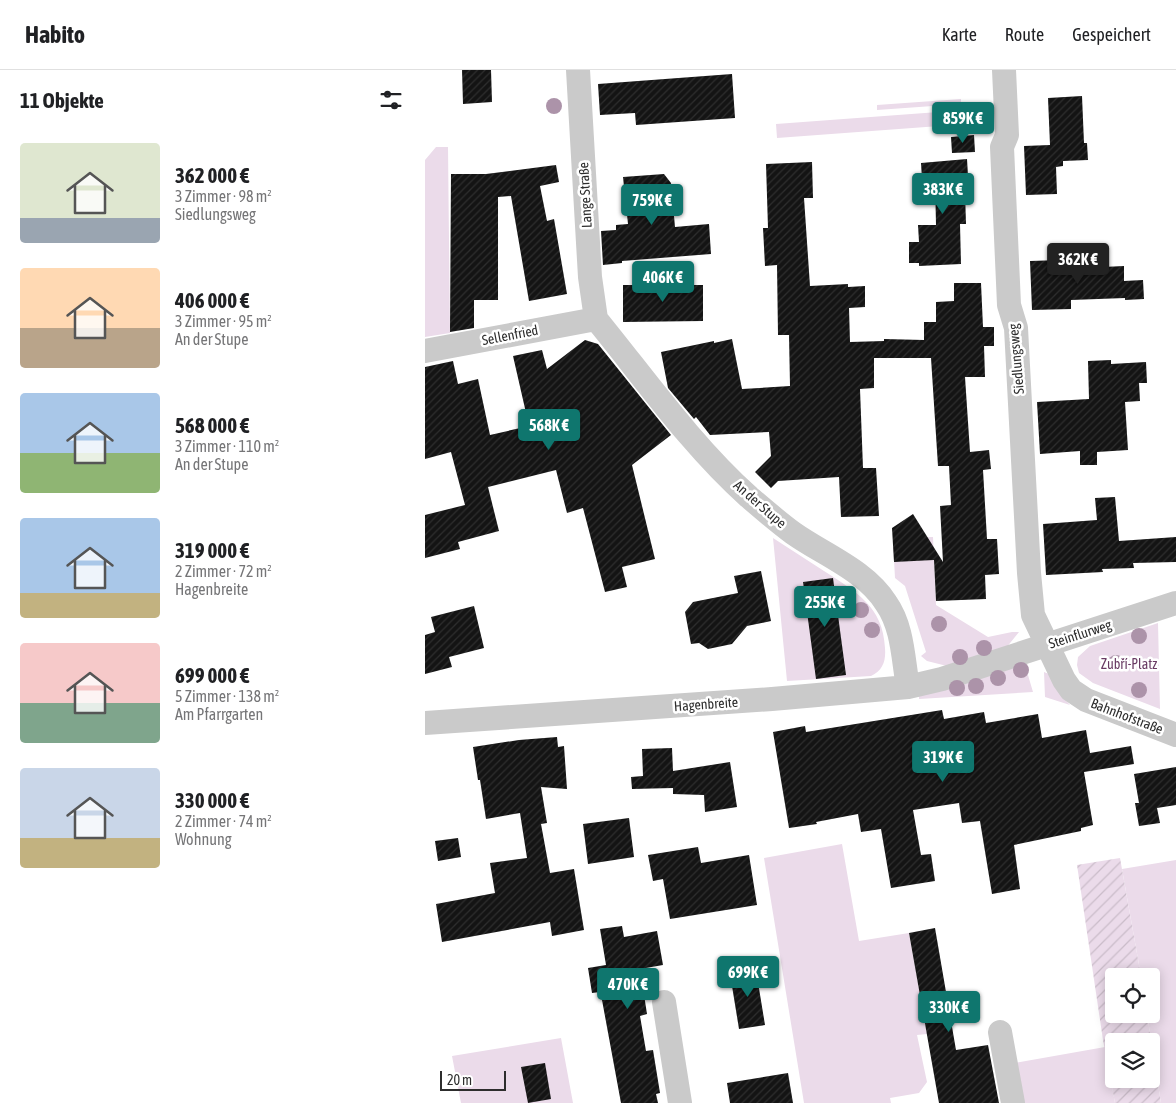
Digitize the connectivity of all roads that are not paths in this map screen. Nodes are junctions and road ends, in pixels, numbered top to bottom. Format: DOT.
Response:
graph roads {
  1 [pos="578,70"];
  2 [pos="1004,70"];
  3 [pos="596,319"];
  4 [pos="425,351"];
  5 [pos="1176,603"];
  6 [pos="1048,645"];
  7 [pos="985,665"];
  8 [pos="907,687"];
  9 [pos="425,723"];
  10 [pos="1176,735"];
  11 [pos="664,1002"];
  12 [pos="1000,1032"];
  13 [pos="681,1103"];
  14 [pos="1013,1103"];
  1 -- 3 [label="street, Lange Straße"];
  2 -- 6 [label="street, Siedlungsweg"];
  3 -- 4 [label="street, Sellenfried"];
  3 -- 8 [label="street, An der Stupe"];
  5 -- 6 [label="street, Steinflurweg"];
  6 -- 7 [label="street, Steinflurweg"];
  6 -- 10 [label="street, Bahnhofstraße"];
  7 -- 8 [label="street, Hagenbreite"];
  8 -- 9 [label="street, Hagenbreite"];
  11 -- 13 [label="street"];
  12 -- 14 [label="street"];
}
